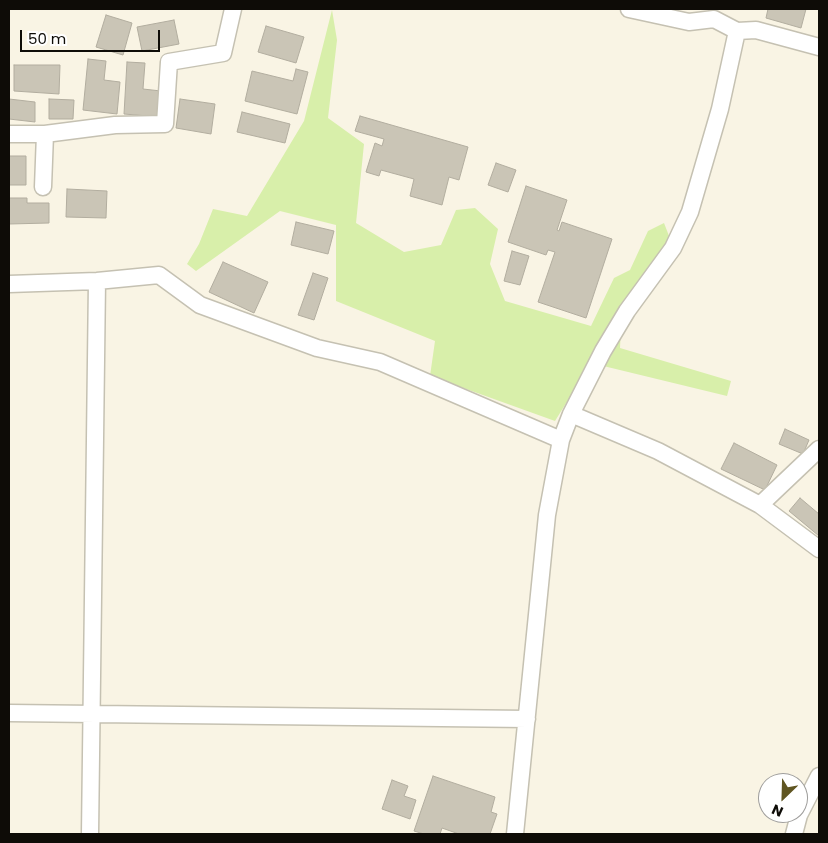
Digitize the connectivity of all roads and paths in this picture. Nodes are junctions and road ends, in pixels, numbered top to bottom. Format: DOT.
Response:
graph roads {
  1 [pos="233,9"];
  2 [pos="629,9"];
  3 [pos="715,14"];
  4 [pos="737,31"];
  5 [pos="819,47"];
  6 [pos="9,134"];
  7 [pos="45,134"];
  8 [pos="43,187"];
  9 [pos="97,281"];
  10 [pos="9,284"];
  11 [pos="570,414"];
  12 [pos="561,440"];
  13 [pos="819,449"];
  14 [pos="760,505"];
  15 [pos="819,549"];
  16 [pos="9,713"];
  17 [pos="92,714"];
  18 [pos="527,719"];
  19 [pos="818,782"];
  20 [pos="90,834"];
  21 [pos="515,834"];
  22 [pos="794,834"];
  1 -- 7 [label="street"];
  2 -- 3 [label="street"];
  3 -- 4 [label="street"];
  4 -- 5 [label="street"];
  4 -- 11 [label="street"];
  6 -- 7 [label="street"];
  7 -- 8 [label="street"];
  9 -- 10 [label="street"];
  9 -- 12 [label="street"];
  9 -- 17 [label="street"];
  11 -- 12 [label="street"];
  11 -- 14 [label="street"];
  12 -- 18 [label="street"];
  13 -- 14 [label="street"];
  14 -- 15 [label="street"];
  16 -- 17 [label="street"];
  17 -- 18 [label="street"];
  17 -- 20 [label="street"];
  18 -- 21 [label="street"];
  19 -- 22 [label="street"];
}
